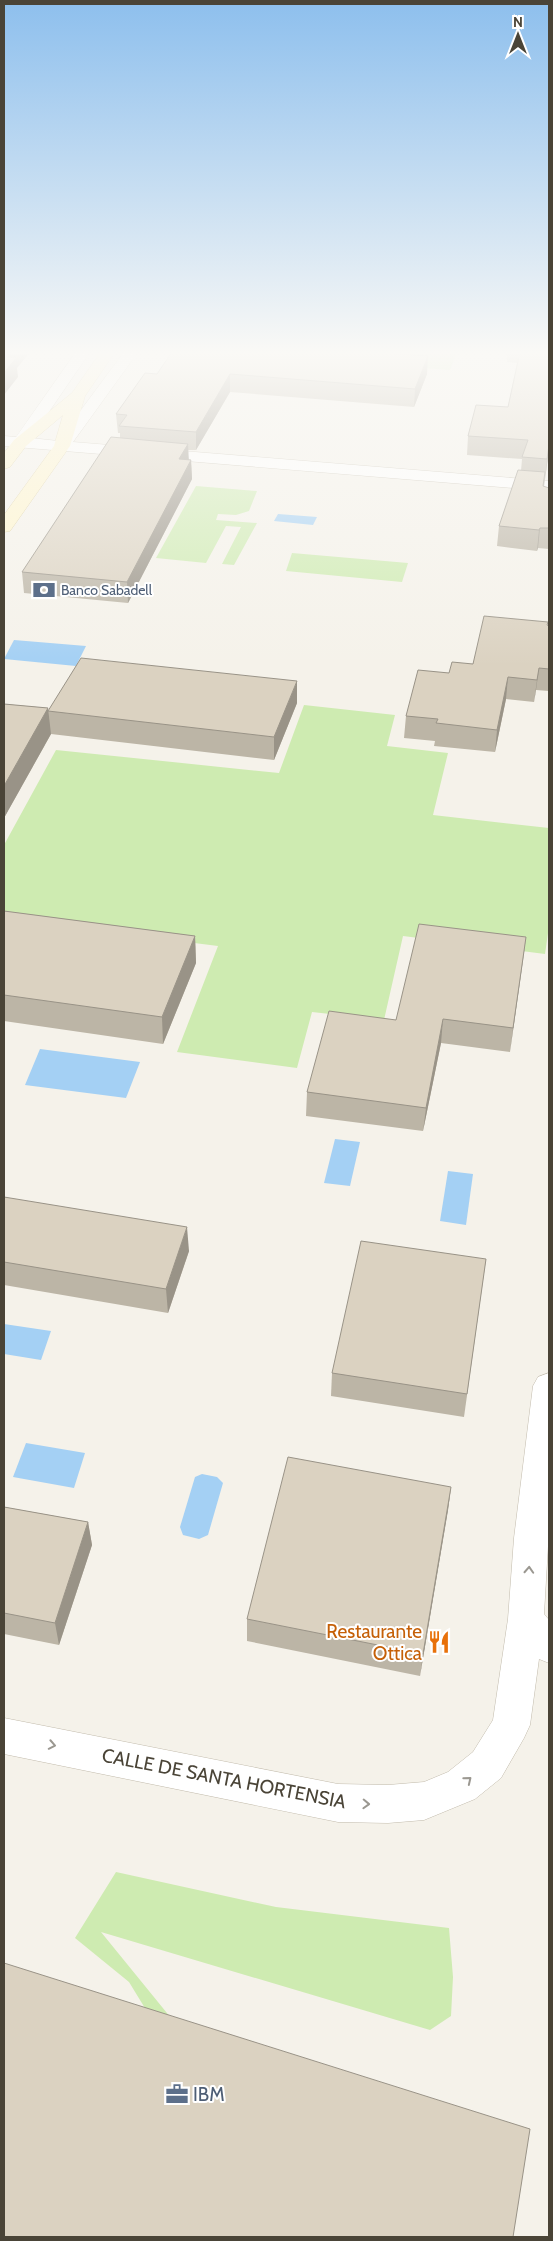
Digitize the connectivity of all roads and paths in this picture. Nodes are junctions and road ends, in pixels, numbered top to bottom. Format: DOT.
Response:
graph roads {
  1 [pos="54,457"];
  2 [pos="191,457"];
  3 [pos="549,486"];
  4 [pos="4,527"];
  5 [pos="549,1386"];
  6 [pos="538,1632"];
  7 [pos="4,1736"];
  1 -- 4 [label="street"];
  2 -- 3 [label="street"];
  6 -- 5 [label="street, CALLE DE SANTA HORTENSIA, one-way"];
  7 -- 6 [label="street, CALLE DE SANTA HORTENSIA, one-way"];
}
